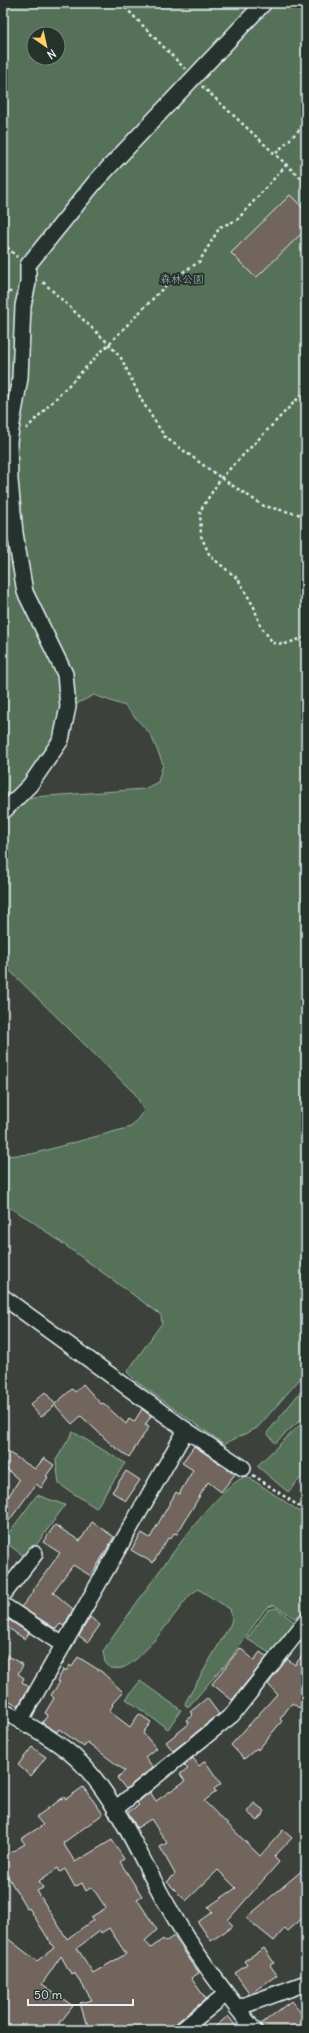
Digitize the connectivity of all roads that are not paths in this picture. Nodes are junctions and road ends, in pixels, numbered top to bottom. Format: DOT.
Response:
graph roads {
  1 [pos="264,3"];
  2 [pos="3,812"];
  3 [pos="3,1297"];
  4 [pos="186,1430"];
  5 [pos="243,1468"];
  6 [pos="35,1554"];
  7 [pos="3,1595"];
  8 [pos="3,1605"];
  9 [pos="306,1621"];
  10 [pos="63,1645"];
  11 [pos="3,1711"];
  12 [pos="20,1721"];
  13 [pos="115,1809"];
  14 [pos="306,1983"];
  15 [pos="226,1994"];
  16 [pos="237,2008"];
  17 [pos="182,2030"];
  18 [pos="254,2030"];
  1 -- 2 [label="street"];
  3 -- 4 [label="street"];
  4 -- 5 [label="street"];
  4 -- 10 [label="street"];
  6 -- 7 [label="street"];
  8 -- 10 [label="street"];
  9 -- 13 [label="street"];
  10 -- 12 [label="street"];
  11 -- 12 [label="street"];
  12 -- 13 [label="street"];
  13 -- 15 [label="street"];
  14 -- 16 [label="street"];
  15 -- 16 [label="street"];
  15 -- 17 [label="street"];
  16 -- 18 [label="street"];
}
